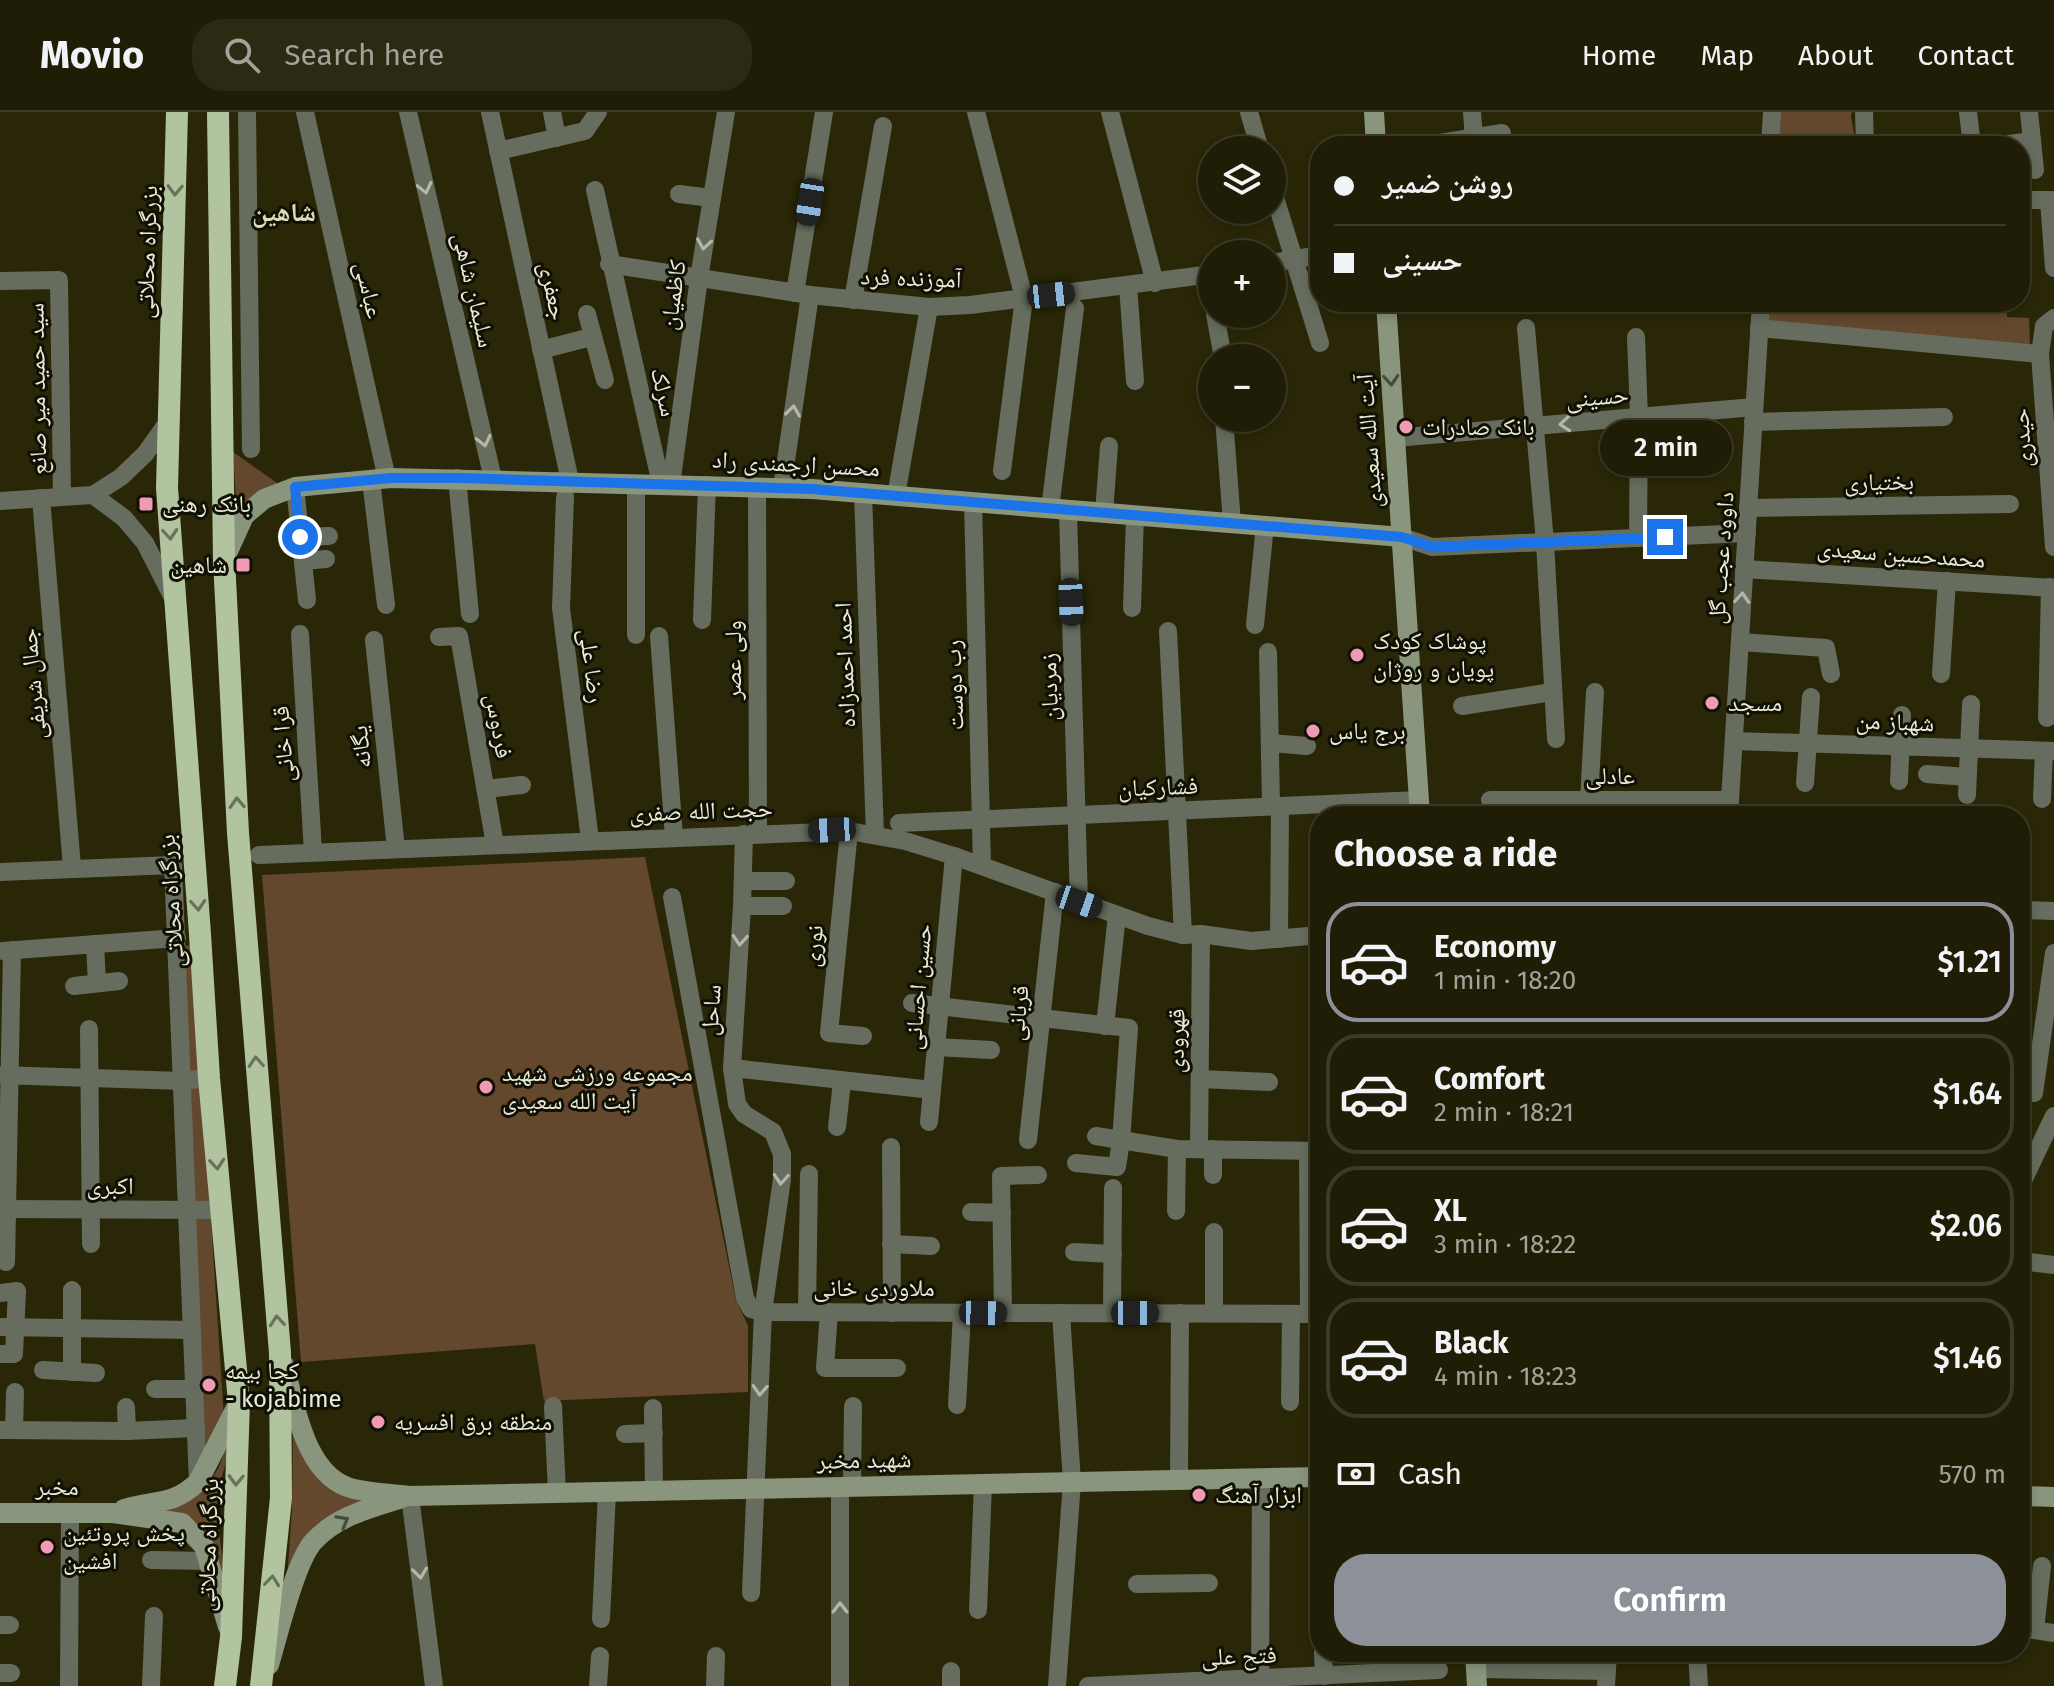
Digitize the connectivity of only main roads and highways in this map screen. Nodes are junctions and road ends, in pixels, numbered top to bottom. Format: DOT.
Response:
graph roads {
  1 [pos="177,112"];
  2 [pos="218,112"];
  3 [pos="1374,112"];
  4 [pos="1375,136"];
  5 [pos="1387,312"];
  6 [pos="1402,537"];
  7 [pos="224,560"];
  8 [pos="1419,806"];
  9 [pos="280,1353"];
  10 [pos="239,1402"];
  11 [pos="1310,1477"];
  12 [pos="410,1496"];
  13 [pos="2030,1496"];
  14 [pos="2054,1497"];
  15 [pos="0,1513"];
  16 [pos="113,1513"];
  17 [pos="231,1637"];
  18 [pos="225,1686"];
  19 [pos="262,1686"];
  1 -- 10 [label="highway, بزرگراه محلاتی, one-way"];
  2 -- 7 [label="highway"];
  3 -- 4 [label="main road"];
  5 -- 6 [label="main road, آیت الله سعیدی, one-way"];
  6 -- 7 [label="main road, محسن ارجمندی راد"];
  6 -- 8 [label="main road, آیت الله سعیدی"];
  9 -- 7 [label="highway, one-way"];
  9 -- 12 [label="main road"];
  19 -- 9 [label="highway, one-way"];
  10 -- 16 [label="main road"];
  10 -- 17 [label="highway, بزرگراه محلاتی, one-way"];
  11 -- 12 [label="main road, شهید مخبر"];
  19 -- 12 [label="main road, one-way"];
  13 -- 14 [label="main road"];
  15 -- 16 [label="main road, مخبر"];
  16 -- 17 [label="main road"];
  17 -- 18 [label="highway, بزرگراه محلاتی"];
}
